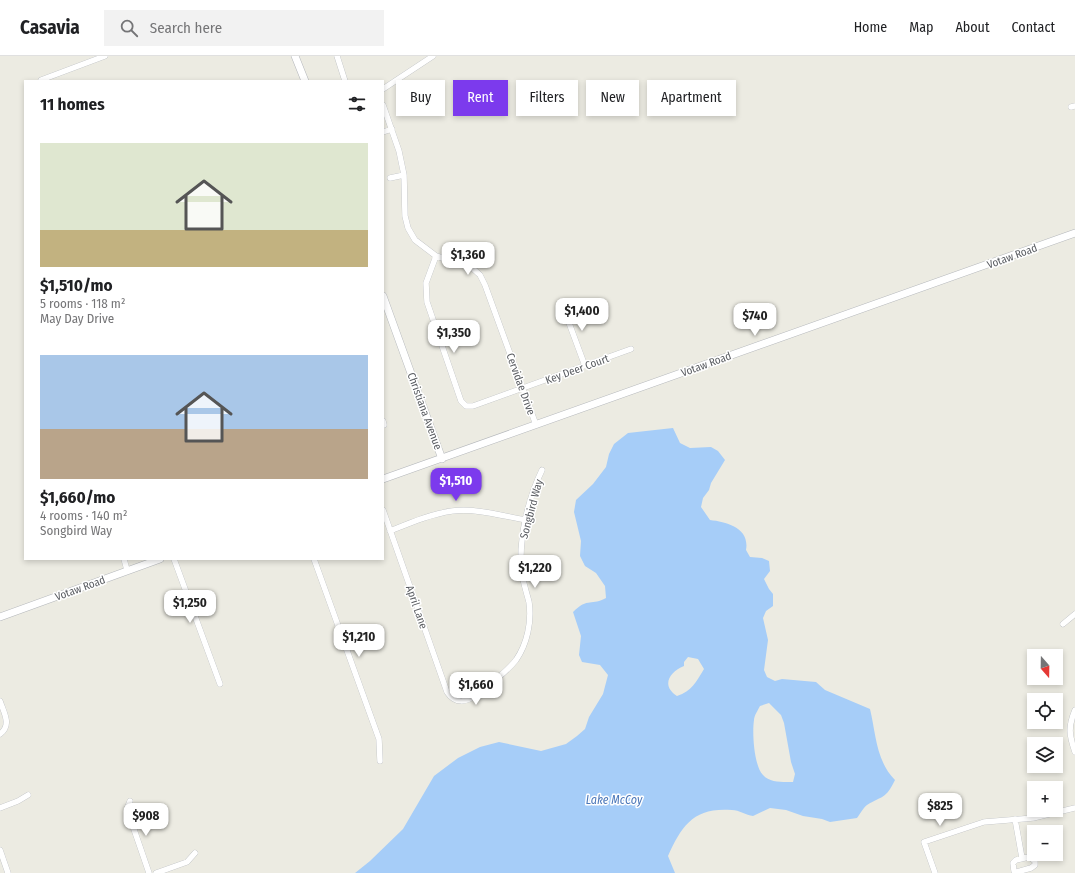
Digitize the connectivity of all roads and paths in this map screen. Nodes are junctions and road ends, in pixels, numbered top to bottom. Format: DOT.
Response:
graph roads {
  1 [pos="105,56"];
  2 [pos="295,56"];
  3 [pos="337,56"];
  4 [pos="433,56"];
  5 [pos="41,80"];
  6 [pos="305,80"];
  7 [pos="345,80"];
  8 [pos="384,88"];
  9 [pos="384,108"];
  10 [pos="392,129"];
  11 [pos="384,132"];
  12 [pos="404,175"];
  13 [pos="390,178"];
  14 [pos="1075,233"];
  15 [pos="436,256"];
  16 [pos="562,304"];
  17 [pos="385,310"];
  18 [pos="631,349"];
  19 [pos="585,366"];
  20 [pos="523,388"];
  21 [pos="536,425"];
  22 [pos="442,459"];
  23 [pos="542,470"];
  24 [pos="384,479"];
  25 [pos="384,513"];
  26 [pos="526,520"];
  27 [pos="390,531"];
  28 [pos="124,560"];
  29 [pos="157,560"];
  30 [pos="174,560"];
  31 [pos="314,560"];
  32 [pos="127,570"];
  33 [pos="1075,614"];
  34 [pos="0,617"];
  35 [pos="1063,624"];
  36 [pos="220,684"];
  37 [pos="0,701"];
  38 [pos="455,701"];
  39 [pos="1075,710"];
  40 [pos="0,734"];
  41 [pos="1075,752"];
  42 [pos="380,762"];
  43 [pos="28,795"];
  44 [pos="130,801"];
  45 [pos="0,808"];
  46 [pos="1075,808"];
  47 [pos="1015,819"];
  48 [pos="0,850"];
  49 [pos="195,853"];
  50 [pos="1022,858"];
  51 [pos="8,873"];
  52 [pos="150,873"];
  53 [pos="156,873"];
  54 [pos="935,873"];
  1 -- 5 [label="street"];
  2 -- 6 [label="street"];
  3 -- 7 [label="street"];
  4 -- 8 [label="street"];
  9 -- 10 [label="street, Cervidae Drive"];
  10 -- 11 [label="street"];
  10 -- 12 [label="street, Cervidae Drive"];
  12 -- 13 [label="street"];
  12 -- 15 [label="street, Cervidae Drive"];
  14 -- 21 [label="street, Votaw Road"];
  15 -- 20 [label="street, Cervidae Drive"];
  15 -- 20 [label="street, Key Deer Court"];
  16 -- 19 [label="street"];
  17 -- 22 [label="street, Christiana Avenue"];
  18 -- 19 [label="street, Key Deer Court"];
  19 -- 20 [label="street, Key Deer Court"];
  20 -- 21 [label="street, Cervidae Drive"];
  21 -- 22 [label="street, Votaw Road"];
  22 -- 24 [label="street, Votaw Road"];
  23 -- 26 [label="street, Songbird Way"];
  25 -- 27 [label="street, April Lane"];
  26 -- 27 [label="street"];
  26 -- 38 [label="street, Songbird Way"];
  27 -- 38 [label="street, April Lane"];
  28 -- 32 [label="street"];
  29 -- 32 [label="street, Votaw Road"];
  30 -- 36 [label="street"];
  31 -- 42 [label="street"];
  32 -- 34 [label="street, Votaw Road"];
  33 -- 35 [label="street"];
  37 -- 40 [label="street"];
  39 -- 41 [label="street"];
  43 -- 45 [label="street"];
  44 -- 52 [label="street"];
  46 -- 47 [label="street"];
  47 -- 50 [label="street"];
  47 -- 54 [label="street"];
  48 -- 51 [label="street"];
  49 -- 53 [label="street"];
}
